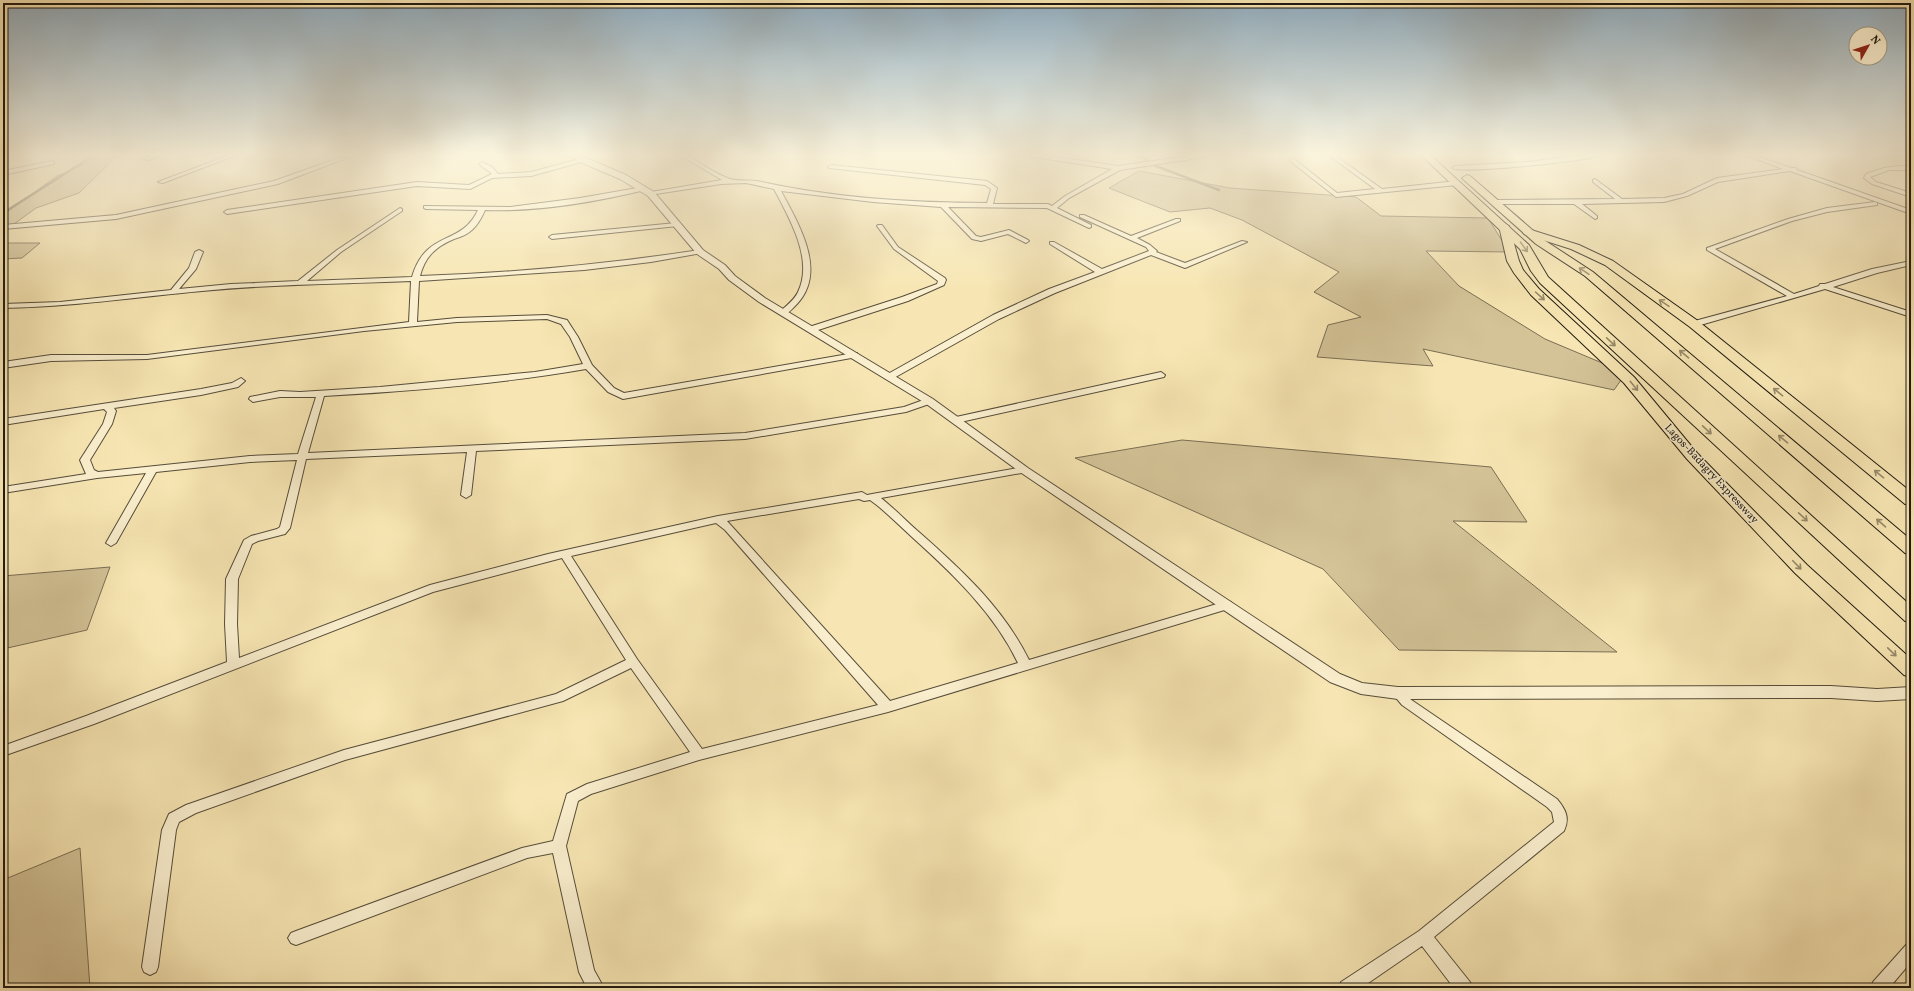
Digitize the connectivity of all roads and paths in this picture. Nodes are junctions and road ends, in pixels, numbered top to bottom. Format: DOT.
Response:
graph roads {
  1 [pos="195,200"];
  2 [pos="308,200"];
  3 [pos="578,200"];
  4 [pos="654,200"];
  5 [pos="783,200"];
  6 [pos="877,200"];
  7 [pos="991,200"];
  8 [pos="1064,200"];
  9 [pos="1476,200"];
  10 [pos="1653,200"];
  11 [pos="1877,200"];
  12 [pos="1620,201"];
  13 [pos="1496,202"];
  14 [pos="1576,202"];
  15 [pos="944,204"];
  16 [pos="990,204"];
  17 [pos="1875,204"];
  18 [pos="1911,206"];
  19 [pos="426,208"];
  20 [pos="1053,208"];
  21 [pos="1898,208"];
  22 [pos="482,209"];
  23 [pos="400,210"];
  24 [pos="227,212"];
  25 [pos="1911,212"];
  26 [pos="1061,213"];
  27 [pos="1595,217"];
  28 [pos="1178,220"];
  29 [pos="676,225"];
  30 [pos="880,226"];
  31 [pos="1089,226"];
  32 [pos="1504,226"];
  33 [pos="3,227"];
  34 [pos="1528,232"];
  35 [pos="552,237"];
  36 [pos="1131,238"];
  37 [pos="1026,241"];
  38 [pos="1244,242"];
  39 [pos="1052,243"];
  40 [pos="199,252"];
  41 [pos="700,252"];
  42 [pos="1151,253"];
  43 [pos="1911,262"];
  44 [pos="1101,272"];
  45 [pos="415,278"];
  46 [pos="301,282"];
  47 [pos="1823,286"];
  48 [pos="174,290"];
  49 [pos="1793,296"];
  50 [pos="3,306"];
  51 [pos="783,313"];
  52 [pos="1911,315"];
  53 [pos="1694,324"];
  54 [pos="413,325"];
  55 [pos="812,329"];
  56 [pos="854,355"];
  57 [pos="3,365"];
  58 [pos="588,366"];
  59 [pos="1161,375"];
  60 [pos="889,377"];
  61 [pos="241,381"];
  62 [pos="321,393"];
  63 [pos="253,399"];
  64 [pos="929,402"];
  65 [pos="107,407"];
  66 [pos="956,420"];
  67 [pos="3,422"];
  68 [pos="471,450"];
  69 [pos="302,457"];
  70 [pos="153,469"];
  71 [pos="1024,470"];
  72 [pos="97,475"];
  73 [pos="3,490"];
  74 [pos="466,495"];
  75 [pos="872,497"];
  76 [pos="1910,499"];
  77 [pos="718,520"];
  78 [pos="111,543"];
  79 [pos="1911,549"];
  80 [pos="565,555"];
  81 [pos="1227,605"];
  82 [pos="1911,616"];
  83 [pos="633,662"];
  84 [pos="233,664"];
  85 [pos="1025,665"];
  86 [pos="1911,670"];
  87 [pos="1398,693"];
  88 [pos="1911,694"];
  89 [pos="888,707"];
  90 [pos="3,751"];
  91 [pos="699,755"];
  92 [pos="559,846"];
  93 [pos="1424,936"];
  94 [pos="296,938"];
  95 [pos="1911,950"];
  96 [pos="150,967"];
  97 [pos="596,988"];
  98 [pos="1347,988"];
  99 [pos="1464,988"];
  100 [pos="1879,988"];
  1 -- 33 [label="street"];
  2 -- 24 [label="street"];
  3 -- 22 [label="street"];
  4 -- 29 [label="street"];
  5 -- 51 [label="street"];
  6 -- 15 [label="street"];
  7 -- 16 [label="street"];
  8 -- 20 [label="street"];
  9 -- 32 [label="main road"];
  10 -- 12 [label="street"];
  11 -- 21 [label="street"];
  12 -- 14 [label="street"];
  13 -- 14 [label="street"];
  13 -- 34 [label="main road"];
  14 -- 27 [label="street"];
  15 -- 16 [label="street"];
  15 -- 37 [label="street"];
  16 -- 20 [label="street"];
  17 -- 49 [label="street"];
  18 -- 21 [label="street"];
  19 -- 22 [label="street"];
  20 -- 26 [label="street"];
  21 -- 25 [label="street"];
  22 -- 45 [label="street"];
  23 -- 46 [label="street"];
  26 -- 31 [label="street"];
  26 -- 36 [label="street"];
  28 -- 36 [label="street"];
  29 -- 35 [label="street"];
  29 -- 41 [label="street"];
  30 -- 55 [label="street"];
  32 -- 82 [label="main road, one-way"];
  32 -- 86 [label="main road, Lagos-Badagry Expressway, one-way"];
  53 -- 34 [label="main road, one-way"];
  79 -- 34 [label="main road, one-way"];
  36 -- 42 [label="street"];
  38 -- 42 [label="street"];
  39 -- 44 [label="street"];
  40 -- 48 [label="street"];
  41 -- 45 [label="street"];
  41 -- 51 [label="street"];
  42 -- 44 [label="street"];
  43 -- 47 [label="street"];
  44 -- 60 [label="street"];
  45 -- 46 [label="street"];
  45 -- 54 [label="street"];
  46 -- 48 [label="street"];
  47 -- 49 [label="street"];
  47 -- 52 [label="street"];
  48 -- 50 [label="street"];
  49 -- 53 [label="street"];
  51 -- 55 [label="street"];
  76 -- 53 [label="main road, one-way"];
  54 -- 57 [label="street"];
  54 -- 58 [label="street"];
  55 -- 56 [label="street"];
  56 -- 58 [label="street"];
  56 -- 60 [label="street"];
  58 -- 62 [label="street"];
  59 -- 66 [label="street"];
  60 -- 64 [label="street"];
  61 -- 65 [label="street"];
  62 -- 63 [label="street"];
  62 -- 69 [label="street"];
  64 -- 66 [label="street"];
  64 -- 68 [label="street"];
  65 -- 67 [label="street"];
  65 -- 72 [label="street"];
  66 -- 71 [label="street"];
  68 -- 69 [label="street"];
  68 -- 74 [label="street"];
  69 -- 70 [label="street"];
  69 -- 84 [label="street"];
  70 -- 72 [label="street"];
  70 -- 78 [label="street"];
  71 -- 75 [label="street"];
  71 -- 81 [label="street"];
  72 -- 73 [label="street"];
  75 -- 77 [label="street"];
  75 -- 85 [label="street"];
  77 -- 80 [label="street"];
  77 -- 89 [label="street"];
  80 -- 83 [label="street"];
  80 -- 84 [label="street"];
  81 -- 85 [label="street"];
  81 -- 87 [label="street"];
  83 -- 91 [label="street"];
  83 -- 96 [label="street"];
  84 -- 90 [label="street"];
  85 -- 89 [label="street"];
  87 -- 88 [label="street"];
  87 -- 93 [label="street"];
  89 -- 91 [label="street"];
  91 -- 92 [label="street"];
  92 -- 94 [label="street"];
  92 -- 97 [label="street"];
  93 -- 98 [label="street"];
  93 -- 99 [label="street"];
  95 -- 100 [label="street"];
}
